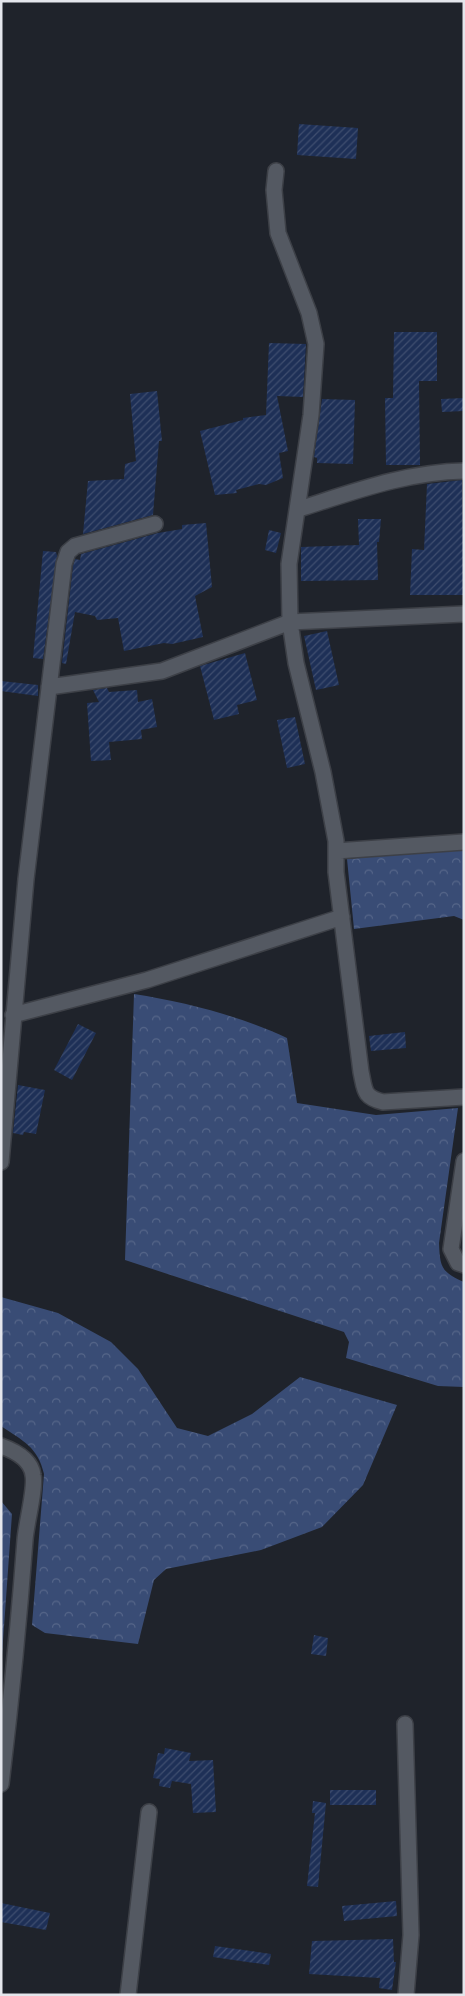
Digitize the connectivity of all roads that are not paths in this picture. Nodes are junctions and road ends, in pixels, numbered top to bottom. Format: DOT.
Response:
graph roads {
  1 [pos="276,171"];
  2 [pos="464,471"];
  3 [pos="298,509"];
  4 [pos="154,524"];
  5 [pos="464,614"];
  6 [pos="290,622"];
  7 [pos="49,687"];
  8 [pos="464,842"];
  9 [pos="336,851"];
  10 [pos="342,917"];
  11 [pos="13,1014"];
  12 [pos="464,1097"];
  13 [pos="464,1161"];
  14 [pos="1,1162"];
  15 [pos="464,1265"];
  16 [pos="1,1446"];
  17 [pos="405,1724"];
  18 [pos="1,1784"];
  19 [pos="149,1812"];
  20 [pos="128,1995"];
  21 [pos="406,1995"];
  1 -- 3 [label="street"];
  2 -- 3 [label="street"];
  3 -- 6 [label="street"];
  4 -- 7 [label="street"];
  5 -- 6 [label="street"];
  6 -- 7 [label="street"];
  6 -- 9 [label="street"];
  7 -- 11 [label="street"];
  8 -- 9 [label="street"];
  9 -- 10 [label="street"];
  10 -- 11 [label="street"];
  10 -- 12 [label="street"];
  11 -- 14 [label="street"];
  13 -- 15 [label="street"];
  16 -- 18 [label="street"];
  17 -- 21 [label="street"];
  19 -- 20 [label="street"];
}
